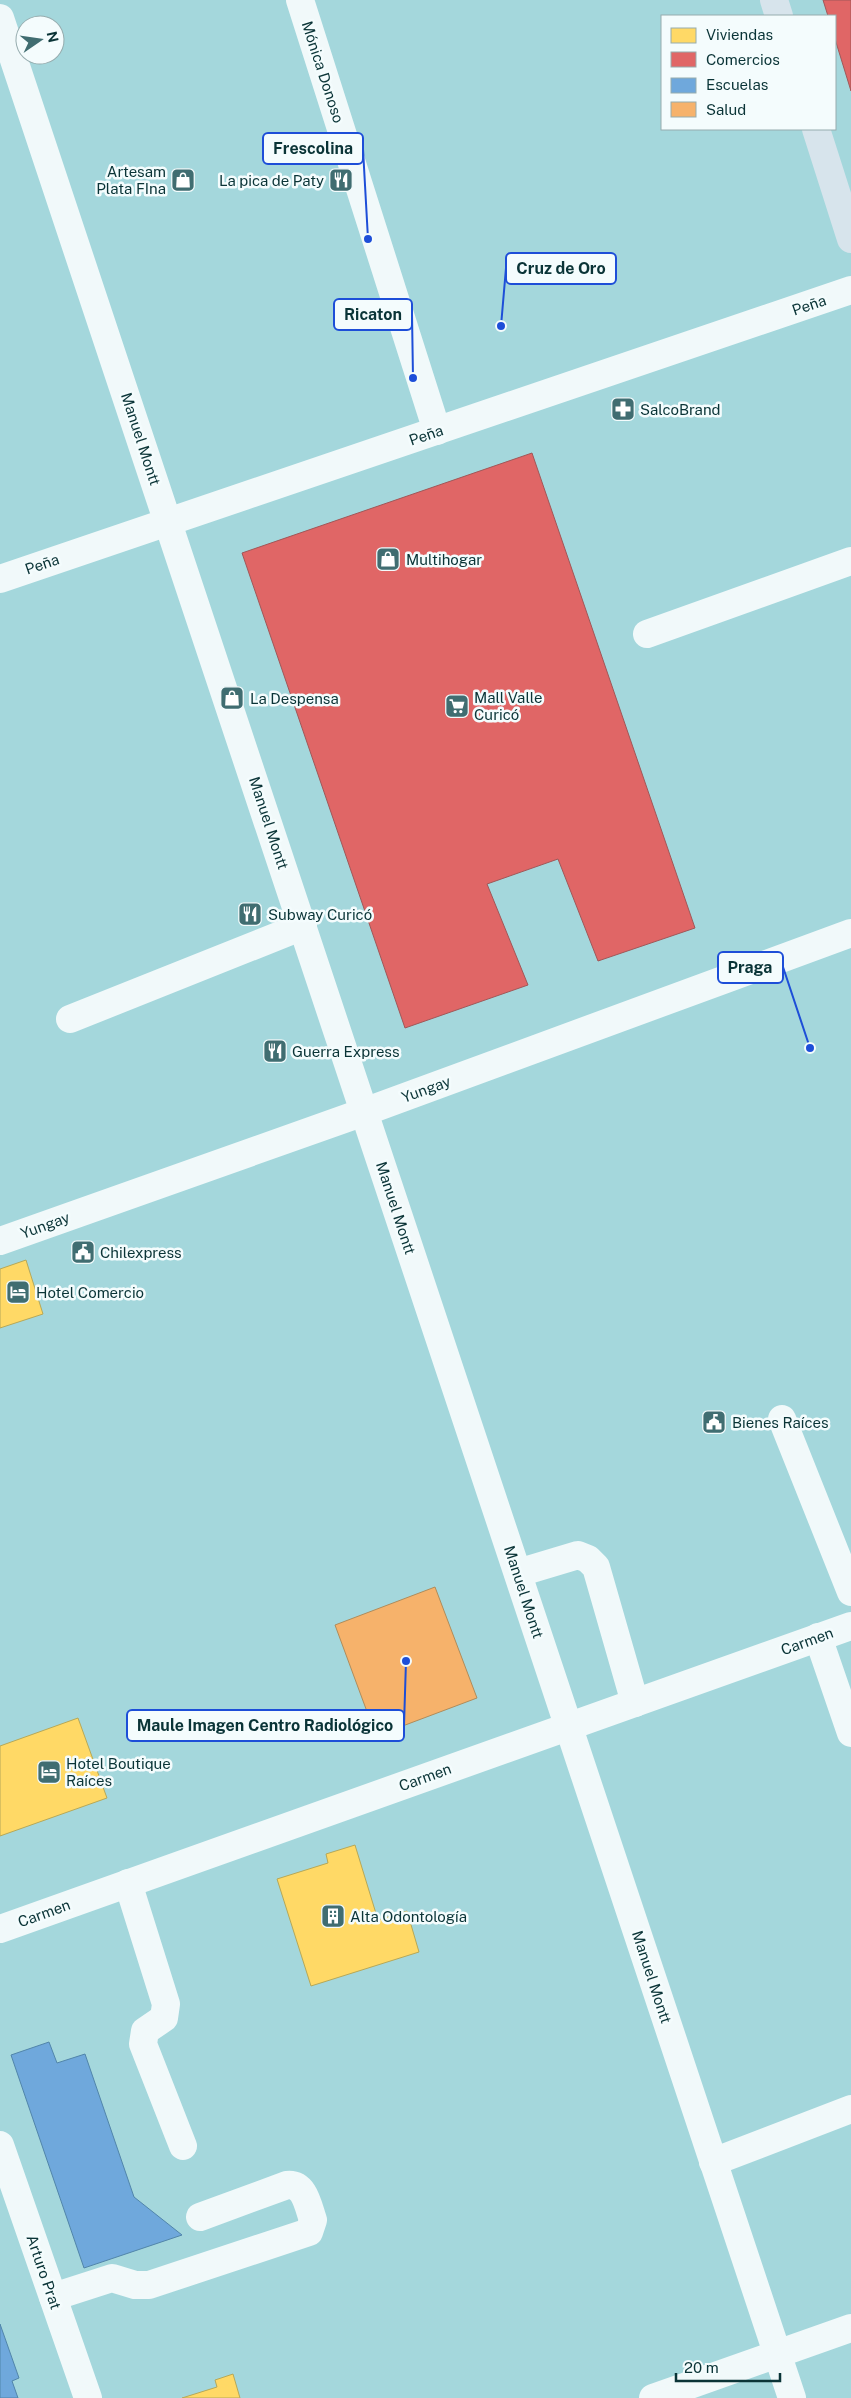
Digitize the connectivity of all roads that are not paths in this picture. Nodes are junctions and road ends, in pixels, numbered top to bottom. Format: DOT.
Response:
graph roads {
  1 [pos="300,0"];
  2 [pos="774,0"];
  3 [pos="779,15"];
  4 [pos="0,18"];
  5 [pos="816,130"];
  6 [pos="851,239"];
  7 [pos="851,290"];
  8 [pos="437,431"];
  9 [pos="168,522"];
  10 [pos="851,560"];
  11 [pos="0,578"];
  12 [pos="647,634"];
  13 [pos="303,926"];
  14 [pos="851,933"];
  15 [pos="70,1019"];
  16 [pos="364,1112"];
  17 [pos="0,1241"];
  18 [pos="782,1419"];
  19 [pos="518,1573"];
  20 [pos="851,1592"];
  21 [pos="851,1626"];
  22 [pos="818,1637"];
  23 [pos="635,1703"];
  24 [pos="568,1726"];
  25 [pos="851,1733"];
  26 [pos="128,1884"];
  27 [pos="0,1929"];
  28 [pos="851,2109"];
  29 [pos="0,2145"];
  30 [pos="183,2146"];
  31 [pos="713,2162"];
  32 [pos="200,2217"];
  33 [pos="53,2297"];
  34 [pos="851,2328"];
  35 [pos="777,2354"];
  36 [pos="88,2398"];
  37 [pos="652,2398"];
  38 [pos="792,2398"];
  1 -- 8 [label="street, Mónica Donoso"];
  2 -- 3 [label="main road"];
  4 -- 9 [label="street, Manuel Montt"];
  5 -- 6 [label="main road"];
  7 -- 8 [label="street, Peña"];
  8 -- 9 [label="street, Peña"];
  9 -- 11 [label="street, Peña"];
  9 -- 13 [label="street, Manuel Montt"];
  10 -- 12 [label="street"];
  13 -- 15 [label="street"];
  13 -- 16 [label="street, Manuel Montt"];
  14 -- 16 [label="street, Yungay"];
  16 -- 17 [label="street, Yungay"];
  16 -- 19 [label="street, Manuel Montt"];
  18 -- 20 [label="street"];
  19 -- 23 [label="street"];
  19 -- 24 [label="street, Manuel Montt"];
  21 -- 22 [label="street, Carmen"];
  22 -- 23 [label="street, Carmen"];
  22 -- 25 [label="street"];
  23 -- 24 [label="street, Carmen"];
  24 -- 26 [label="street, Carmen"];
  24 -- 31 [label="street, Manuel Montt"];
  26 -- 27 [label="street, Carmen"];
  26 -- 30 [label="street"];
  28 -- 31 [label="street"];
  29 -- 33 [label="street, Arturo Prat"];
  31 -- 35 [label="street, Manuel Montt"];
  32 -- 33 [label="street"];
  33 -- 36 [label="street, Arturo Prat"];
  34 -- 35 [label="street"];
  35 -- 37 [label="street"];
  35 -- 38 [label="street, Manuel Montt"];
}
